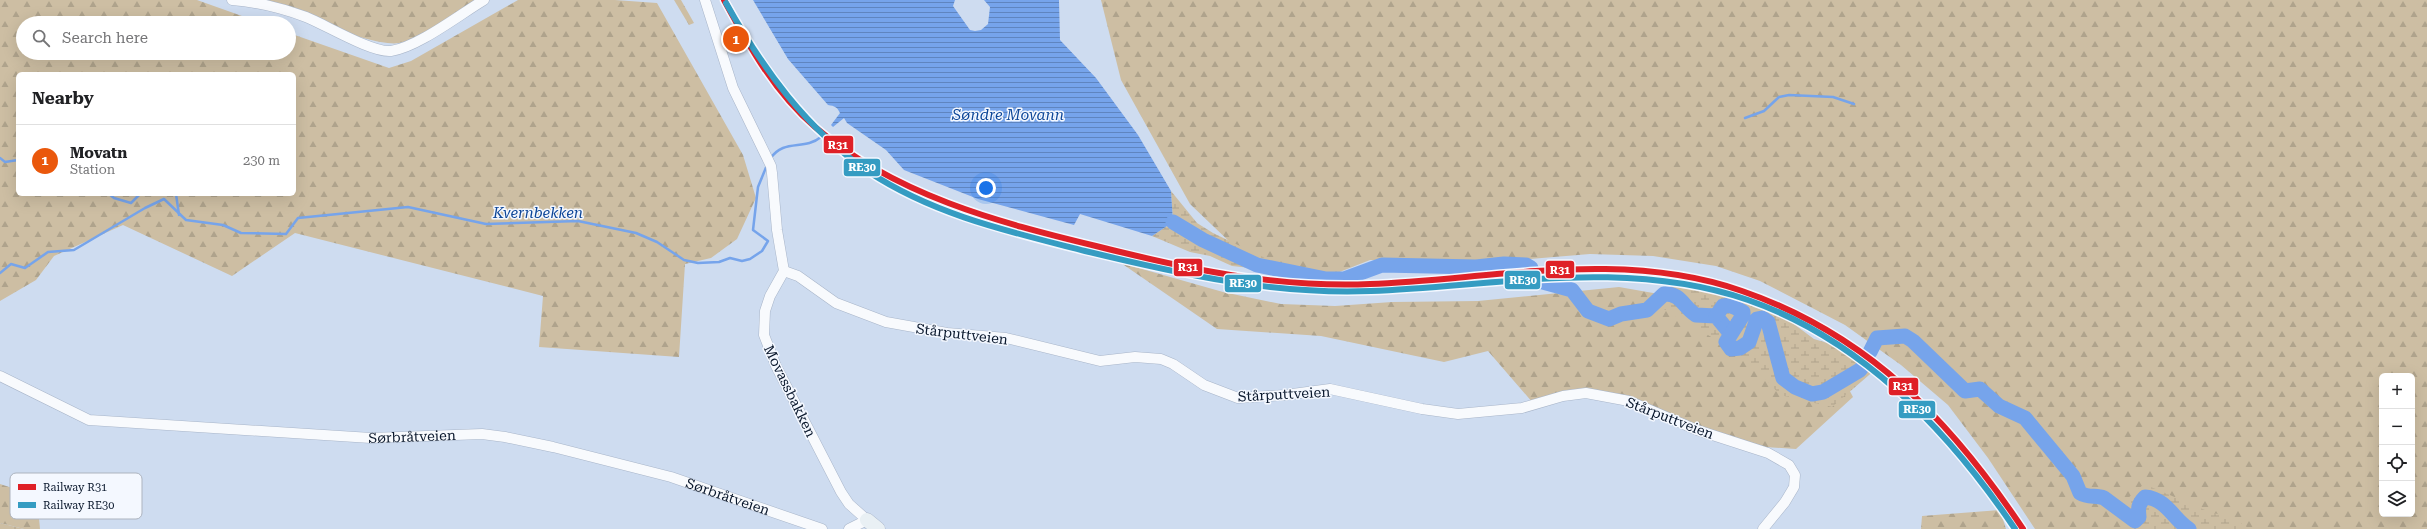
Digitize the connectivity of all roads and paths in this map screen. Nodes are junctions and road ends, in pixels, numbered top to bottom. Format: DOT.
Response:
graph roads {
  1 [pos="232,0"];
  2 [pos="484,0"];
  3 [pos="705,0"];
  4 [pos="784,271"];
  5 [pos="0,376"];
  6 [pos="867,520"];
  7 [pos="822,529"];
  8 [pos="849,529"];
  9 [pos="878,529"];
  10 [pos="1763,529"];
  1 -- 2 [label="street"];
  3 -- 4 [label="street"];
  4 -- 6 [label="street, Movassbakken"];
  4 -- 10 [label="street, Stårputtveien"];
  5 -- 7 [label="street, Sørbråtveien"];
  6 -- 8 [label="street"];
  6 -- 9 [label="street"];
}
